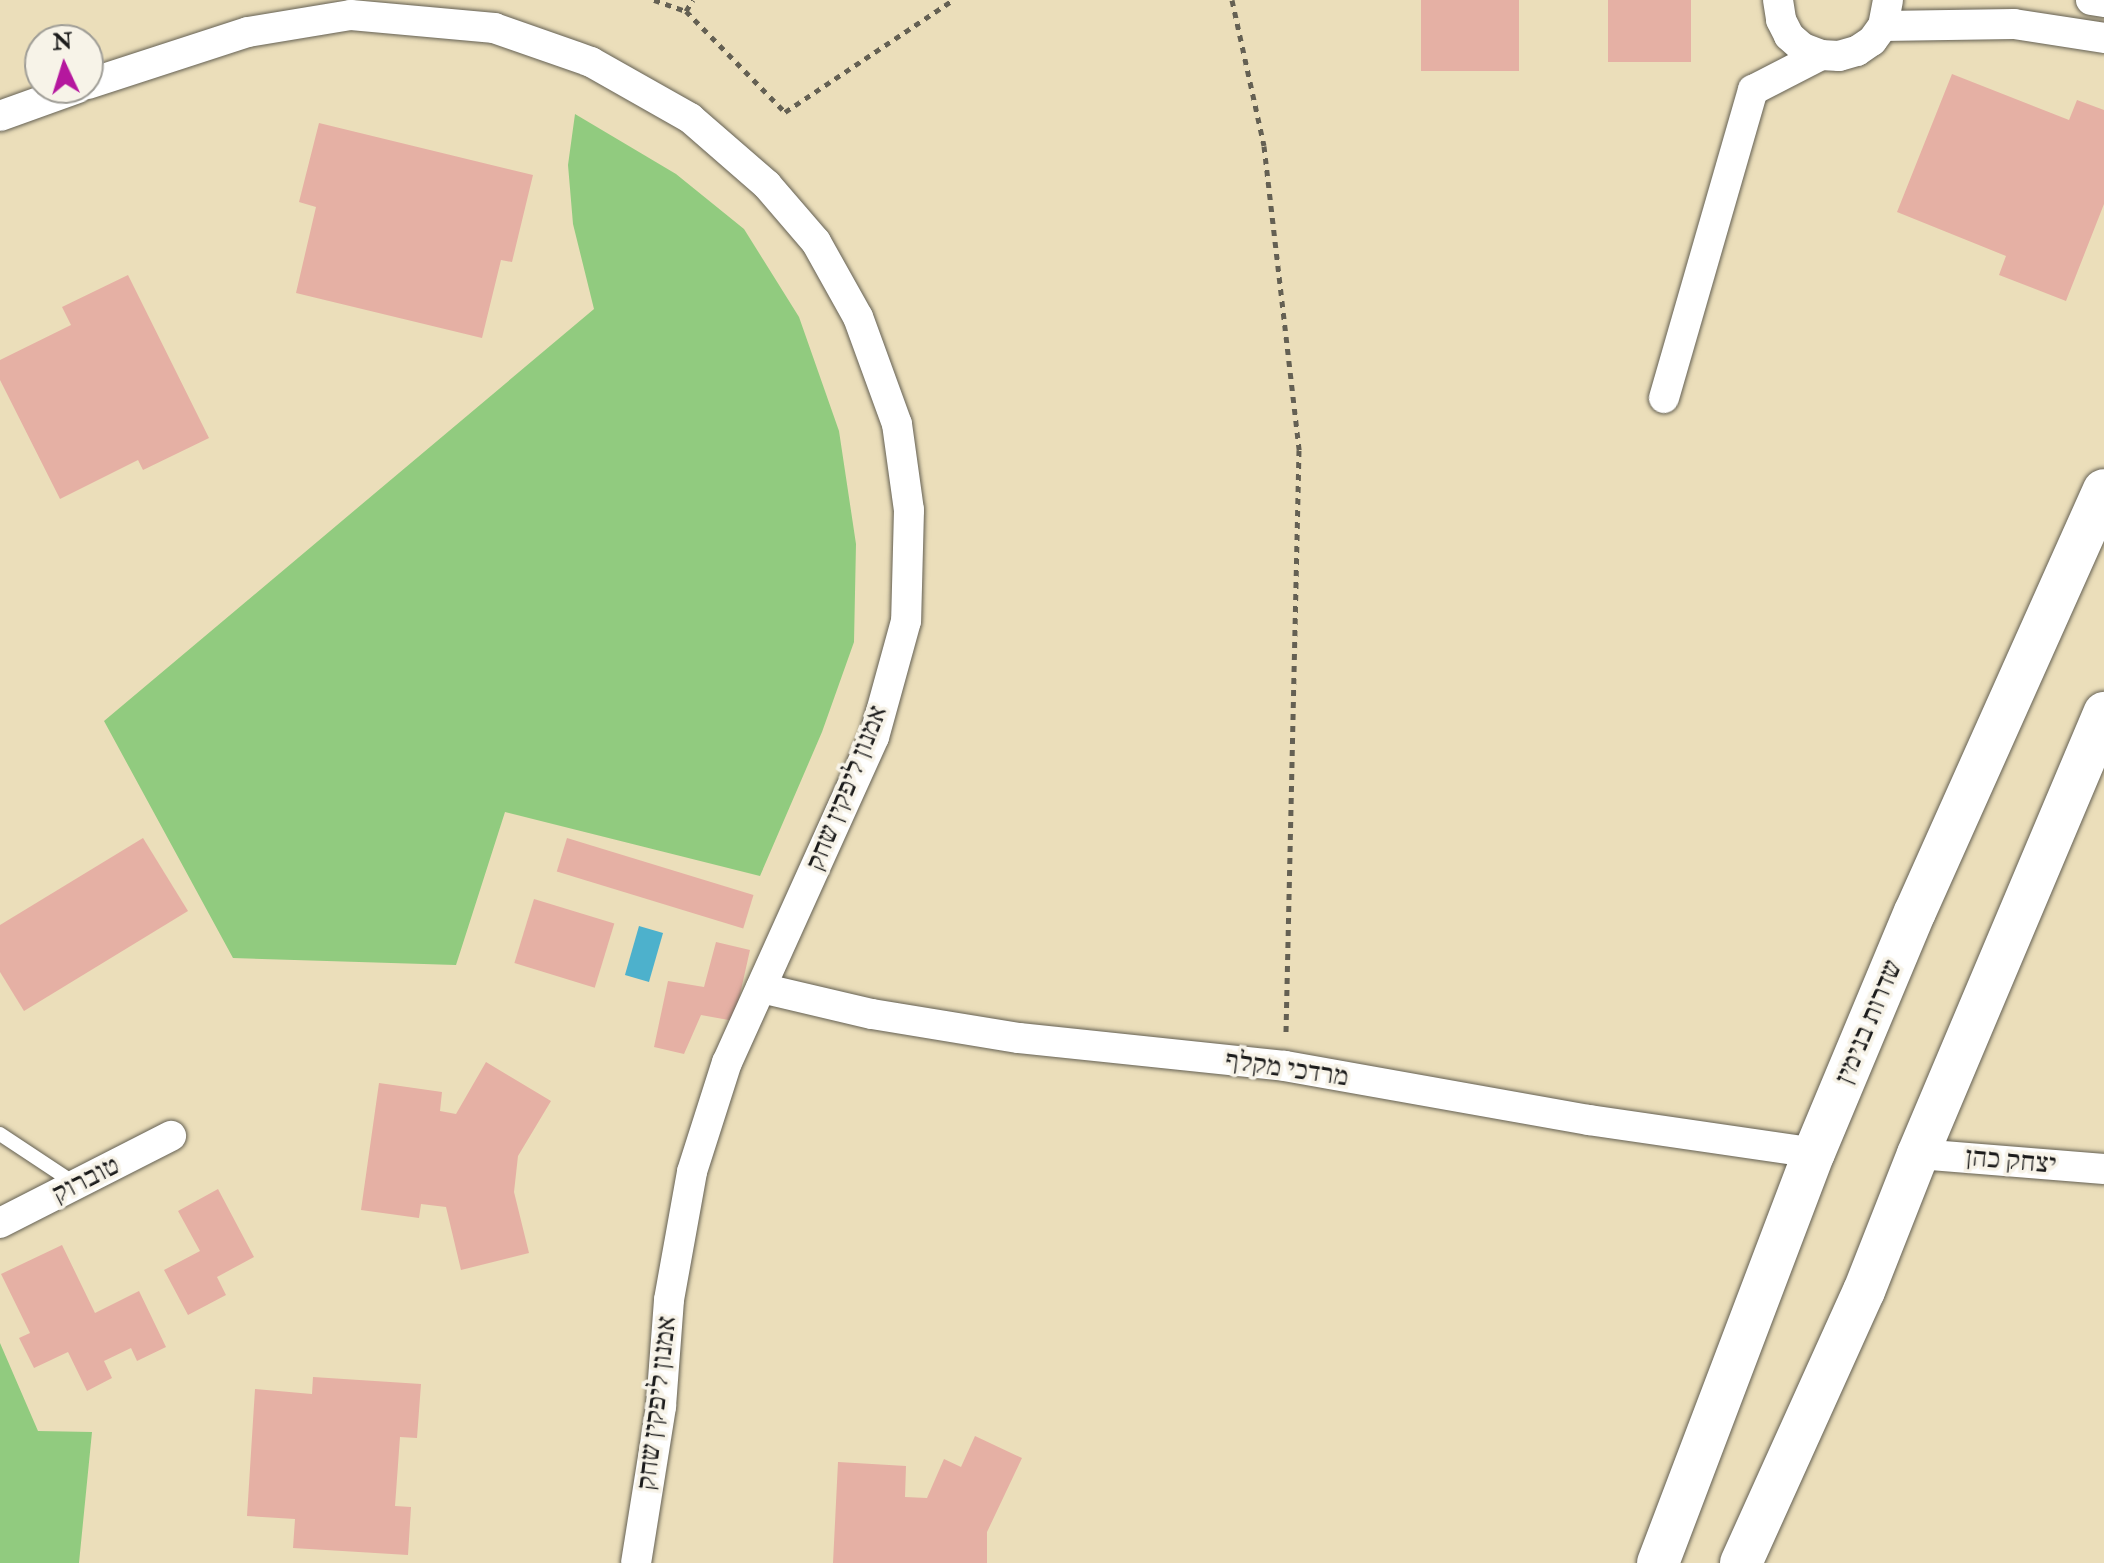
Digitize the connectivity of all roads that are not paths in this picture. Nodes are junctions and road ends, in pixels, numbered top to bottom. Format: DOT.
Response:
graph roads {
  1 [pos="2091,0"];
  2 [pos="1775,1"];
  3 [pos="2104,2"];
  4 [pos="1886,13"];
  5 [pos="2104,38"];
  6 [pos="1821,55"];
  7 [pos="104,79"];
  8 [pos="33,104"];
  9 [pos="0,116"];
  10 [pos="1664,398"];
  11 [pos="2104,490"];
  12 [pos="2104,713"];
  13 [pos="761,988"];
  14 [pos="0,1134"];
  15 [pos="171,1136"];
  16 [pos="1814,1153"];
  17 [pos="1918,1154"];
  18 [pos="2104,1169"];
  19 [pos="77,1185"];
  20 [pos="0,1223"];
  21 [pos="636,1563"];
  22 [pos="1658,1563"];
  23 [pos="1741,1563"];
  1 -- 3 [label="street"];
  2 -- 6 [label="street"];
  4 -- 5 [label="street"];
  4 -- 6 [label="street"];
  6 -- 10 [label="street"];
  7 -- 13 [label="street, אמנון ליפקין שחק"];
  8 -- 9 [label="street"];
  11 -- 16 [label="main road, שדרות בנימין"];
  12 -- 17 [label="main road"];
  13 -- 16 [label="street, מרדכי מקלף"];
  13 -- 21 [label="street, אמנון ליפקין שחק"];
  14 -- 19 [label="lane"];
  15 -- 19 [label="street, טוברוק"];
  16 -- 22 [label="main road, שדרות בנימין"];
  17 -- 18 [label="street, יצחק כהן"];
  17 -- 23 [label="main road"];
  19 -- 20 [label="street, טוברוק"];
}
